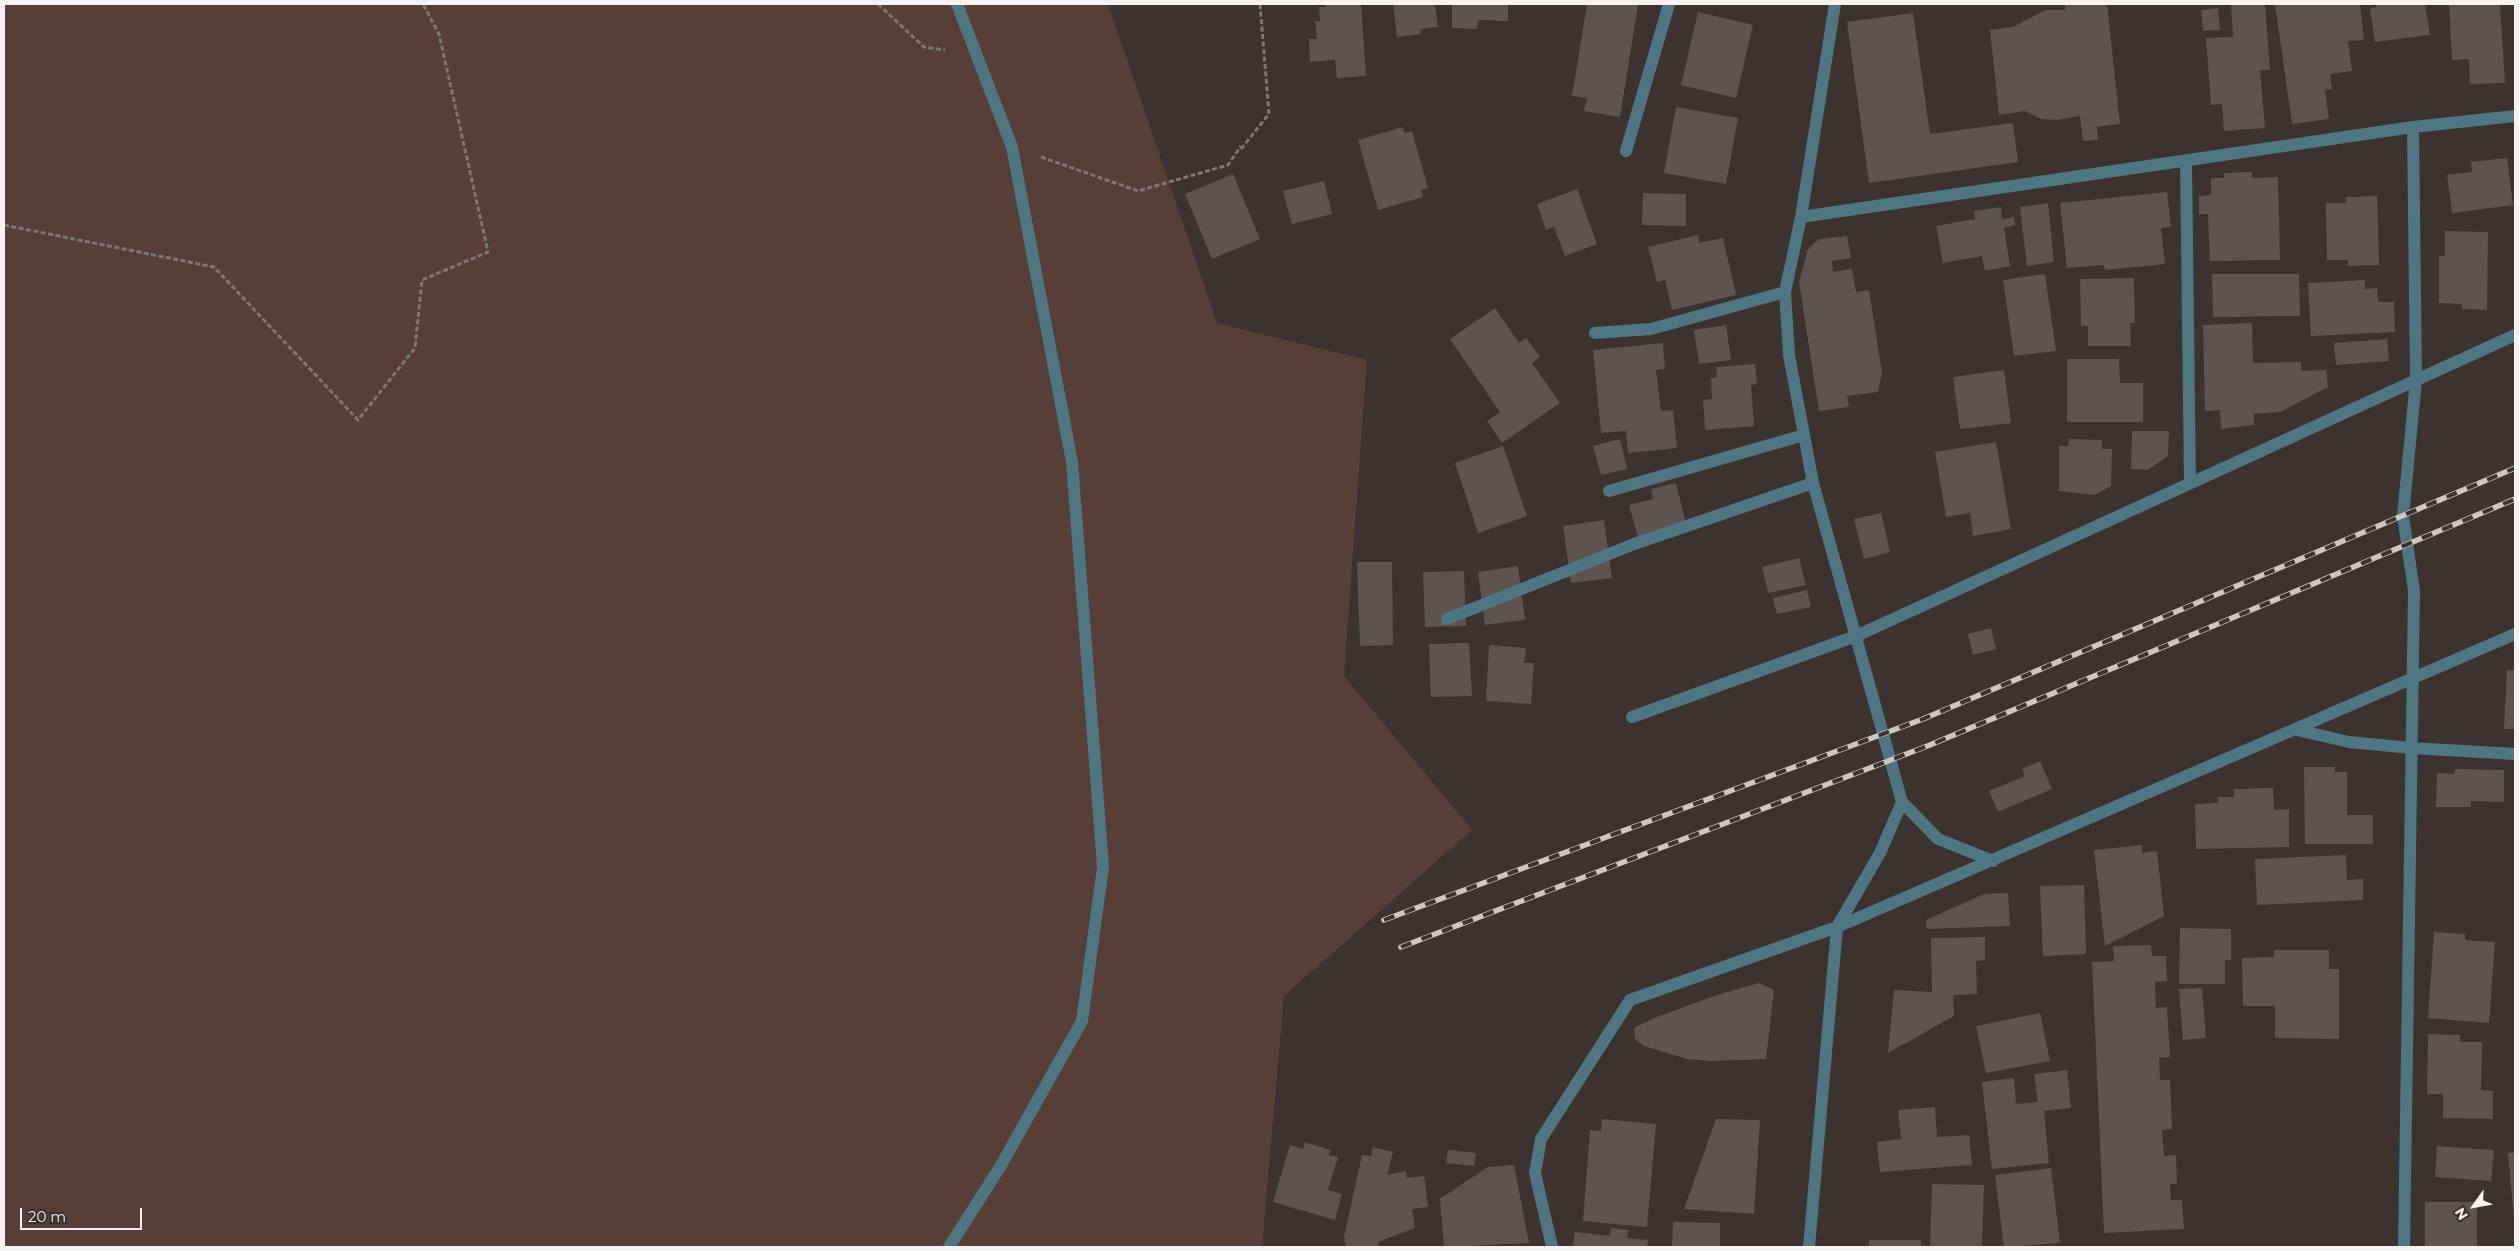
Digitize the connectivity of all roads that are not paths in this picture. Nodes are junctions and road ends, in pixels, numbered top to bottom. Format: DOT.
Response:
graph roads {
  1 [pos="957,4"];
  2 [pos="1668,4"];
  3 [pos="1834,4"];
  4 [pos="2515,116"];
  5 [pos="2414,128"];
  6 [pos="1626,151"];
  7 [pos="2186,162"];
  8 [pos="1801,217"];
  9 [pos="1785,292"];
  10 [pos="1595,333"];
  11 [pos="2515,335"];
  12 [pos="2416,380"];
  13 [pos="1804,435"];
  14 [pos="1813,483"];
  15 [pos="2190,483"];
  16 [pos="1609,491"];
  17 [pos="1447,619"];
  18 [pos="2515,634"];
  19 [pos="1856,636"];
  20 [pos="2411,680"];
  21 [pos="1632,717"];
  22 [pos="2297,730"];
  23 [pos="2411,748"];
  24 [pos="2515,754"];
  25 [pos="1902,802"];
  26 [pos="1992,861"];
  27 [pos="1837,928"];
  28 [pos="948,1247"];
  29 [pos="1552,1247"];
  30 [pos="1809,1247"];
  31 [pos="2404,1247"];
  1 -- 28 [label="street"];
  2 -- 6 [label="street"];
  3 -- 8 [label="street"];
  4 -- 5 [label="street"];
  5 -- 7 [label="street"];
  5 -- 12 [label="street"];
  7 -- 8 [label="street"];
  7 -- 15 [label="street"];
  8 -- 9 [label="street"];
  9 -- 10 [label="street"];
  9 -- 13 [label="street"];
  11 -- 12 [label="street"];
  12 -- 15 [label="street"];
  12 -- 20 [label="street"];
  13 -- 14 [label="street"];
  13 -- 16 [label="street"];
  14 -- 17 [label="street"];
  14 -- 19 [label="street"];
  15 -- 19 [label="street"];
  18 -- 20 [label="street"];
  19 -- 21 [label="street"];
  19 -- 25 [label="street"];
  20 -- 22 [label="street"];
  20 -- 23 [label="street"];
  22 -- 23 [label="street"];
  22 -- 26 [label="street"];
  23 -- 24 [label="street"];
  23 -- 31 [label="street"];
  25 -- 26 [label="street"];
  25 -- 27 [label="street"];
  26 -- 27 [label="street"];
  27 -- 29 [label="street"];
  27 -- 30 [label="street"];
}
